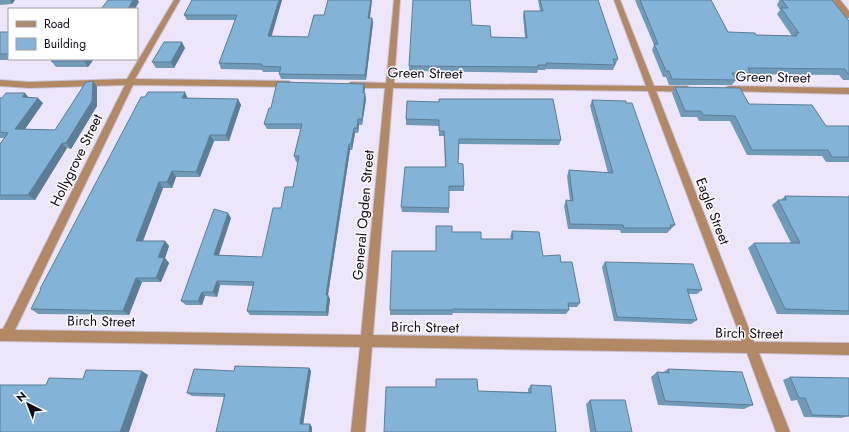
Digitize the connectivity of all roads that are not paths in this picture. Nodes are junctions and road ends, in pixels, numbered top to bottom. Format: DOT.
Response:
graph roads {
  1 [pos="177,0"];
  2 [pos="397,0"];
  3 [pos="617,0"];
  4 [pos="836,0"];
  5 [pos="849,16"];
  6 [pos="130,82"];
  7 [pos="0,83"];
  8 [pos="295,84"];
  9 [pos="342,85"];
  10 [pos="389,85"];
  11 [pos="651,89"];
  12 [pos="698,89"];
  13 [pos="722,89"];
  14 [pos="849,91"];
  15 [pos="3,335"];
  16 [pos="366,341"];
  17 [pos="750,348"];
  18 [pos="849,349"];
  19 [pos="358,432"];
  20 [pos="783,432"];
  1 -- 6 [label="street, Hollygrove Street"];
  2 -- 10 [label="street, General Ogden Street"];
  3 -- 11 [label="street, Eagle Street"];
  4 -- 5 [label="street"];
  6 -- 7 [label="street"];
  6 -- 8 [label="street"];
  6 -- 15 [label="street, Hollygrove Street"];
  9 -- 10 [label="street, Green Street"];
  10 -- 11 [label="street, Green Street"];
  10 -- 16 [label="street, General Ogden Street"];
  11 -- 12 [label="street, Green Street"];
  11 -- 17 [label="street, Eagle Street"];
  13 -- 14 [label="street, Green Street"];
  15 -- 16 [label="street, Birch Street"];
  16 -- 17 [label="street, Birch Street"];
  16 -- 19 [label="street, General Ogden Street"];
  17 -- 18 [label="street, Birch Street"];
  17 -- 20 [label="street, Eagle Street"];
}
